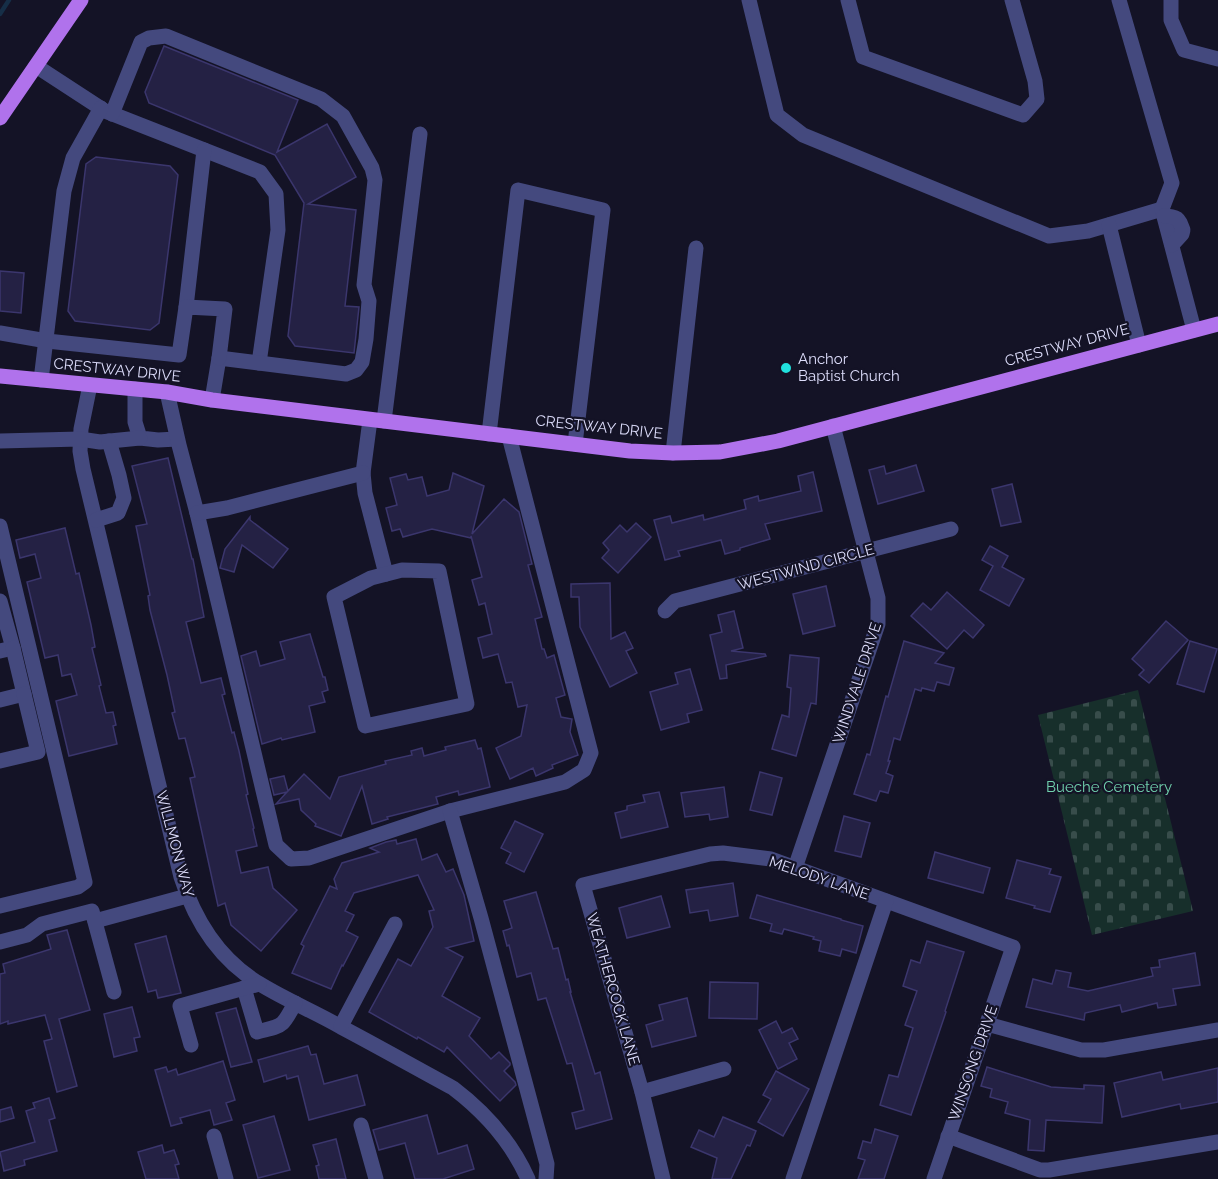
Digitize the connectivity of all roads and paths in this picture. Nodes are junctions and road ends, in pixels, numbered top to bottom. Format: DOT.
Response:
graph roads {
  1 [pos="81,0"];
  2 [pos="749,0"];
  3 [pos="848,0"];
  4 [pos="1012,0"];
  5 [pos="1119,0"];
  6 [pos="1171,0"];
  7 [pos="1218,59"];
  8 [pos="36,66"];
  9 [pos="107,111"];
  10 [pos="0,118"];
  11 [pos="420,134"];
  12 [pos="204,150"];
  13 [pos="1163,213"];
  14 [pos="1109,225"];
  15 [pos="696,248"];
  16 [pos="186,307"];
  17 [pos="1218,324"];
  18 [pos="1194,330"];
  19 [pos="0,333"];
  20 [pos="47,340"];
  21 [pos="1139,345"];
  22 [pos="219,358"];
  23 [pos="259,363"];
  24 [pos="0,376"];
  25 [pos="41,380"];
  26 [pos="90,385"];
  27 [pos="135,389"];
  28 [pos="167,392"];
  29 [pos="212,400"];
  30 [pos="377,420"];
  31 [pos="833,426"];
  32 [pos="489,434"];
  33 [pos="509,436"];
  34 [pos="140,438"];
  35 [pos="80,439"];
  36 [pos="177,439"];
  37 [pos="0,441"];
  38 [pos="109,441"];
  39 [pos="575,444"];
  40 [pos="673,453"];
  41 [pos="363,473"];
  42 [pos="197,513"];
  43 [pos="96,520"];
  44 [pos="0,526"];
  45 [pos="951,529"];
  46 [pos="866,551"];
  47 [pos="386,574"];
  48 [pos="1,607"];
  49 [pos="665,611"];
  50 [pos="7,650"];
  51 [pos="24,694"];
  52 [pos="0,700"];
  53 [pos="0,761"];
  54 [pos="450,811"];
  55 [pos="795,868"];
  56 [pos="584,885"];
  57 [pos="187,896"];
  58 [pos="886,901"];
  59 [pos="0,906"];
  60 [pos="95,921"];
  61 [pos="395,924"];
  62 [pos="0,942"];
  63 [pos="1013,947"];
  64 [pos="252,986"];
  65 [pos="114,992"];
  66 [pos="295,1003"];
  67 [pos="987,1024"];
  68 [pos="341,1026"];
  69 [pos="1218,1030"];
  70 [pos="191,1045"];
  71 [pos="724,1069"];
  72 [pos="642,1092"];
  73 [pos="361,1125"];
  74 [pos="214,1136"];
  75 [pos="948,1136"];
  76 [pos="1218,1142"];
  77 [pos="225,1179"];
  78 [pos="376,1179"];
  79 [pos="528,1179"];
  80 [pos="546,1179"];
  81 [pos="663,1179"];
  82 [pos="794,1179"];
  83 [pos="933,1179"];
  1 -- 8 [label="main road"];
  2 -- 14 [label="street"];
  3 -- 4 [label="street"];
  5 -- 13 [label="street"];
  6 -- 7 [label="street"];
  8 -- 9 [label="street"];
  8 -- 10 [label="main road"];
  9 -- 12 [label="street"];
  9 -- 20 [label="street"];
  9 -- 23 [label="street"];
  11 -- 30 [label="street"];
  12 -- 16 [label="street"];
  12 -- 23 [label="street"];
  13 -- 14 [label="street"];
  13 -- 18 [label="street"];
  14 -- 21 [label="street"];
  15 -- 40 [label="street"];
  16 -- 20 [label="street"];
  16 -- 22 [label="street"];
  17 -- 18 [label="main road, CRESTWAY DRIVE"];
  18 -- 21 [label="main road, CRESTWAY DRIVE"];
  19 -- 20 [label="street"];
  20 -- 25 [label="street"];
  21 -- 31 [label="main road, CRESTWAY DRIVE"];
  22 -- 23 [label="street"];
  22 -- 29 [label="street"];
  24 -- 25 [label="main road, CRESTWAY DRIVE"];
  25 -- 26 [label="main road, CRESTWAY DRIVE"];
  26 -- 27 [label="main road, CRESTWAY DRIVE"];
  26 -- 35 [label="street, WILLMON WAY"];
  27 -- 28 [label="main road, CRESTWAY DRIVE"];
  27 -- 34 [label="street"];
  28 -- 29 [label="main road, CRESTWAY DRIVE"];
  28 -- 36 [label="street"];
  29 -- 30 [label="main road, CRESTWAY DRIVE"];
  30 -- 32 [label="main road, CRESTWAY DRIVE"];
  30 -- 41 [label="street"];
  31 -- 40 [label="main road, CRESTWAY DRIVE"];
  31 -- 46 [label="street, WINDVALE DRIVE"];
  32 -- 33 [label="main road, CRESTWAY DRIVE"];
  32 -- 39 [label="street"];
  33 -- 39 [label="main road, CRESTWAY DRIVE"];
  33 -- 54 [label="street"];
  34 -- 36 [label="street"];
  34 -- 38 [label="street"];
  35 -- 37 [label="street"];
  35 -- 38 [label="street"];
  35 -- 43 [label="street, WILLMON WAY"];
  36 -- 42 [label="street"];
  38 -- 43 [label="street"];
  39 -- 40 [label="main road, CRESTWAY DRIVE"];
  41 -- 42 [label="street"];
  41 -- 47 [label="street"];
  42 -- 54 [label="street"];
  43 -- 57 [label="street, WILLMON WAY"];
  44 -- 59 [label="street"];
  45 -- 46 [label="street, WESTWIND CIRCLE"];
  46 -- 49 [label="street, WESTWIND CIRCLE"];
  46 -- 55 [label="street, WINDVALE DRIVE"];
  47 -- 47 [label="street"];
  48 -- 50 [label="street"];
  50 -- 51 [label="street"];
  51 -- 52 [label="street"];
  51 -- 53 [label="street"];
  54 -- 80 [label="street"];
  55 -- 56 [label="street, MELODY LANE"];
  55 -- 58 [label="street, MELODY LANE"];
  56 -- 72 [label="street, WEATHERCOCK LANE"];
  57 -- 60 [label="street"];
  57 -- 64 [label="street, WILLMON WAY"];
  58 -- 63 [label="street, MELODY LANE"];
  58 -- 82 [label="street"];
  60 -- 62 [label="street"];
  60 -- 65 [label="street"];
  61 -- 68 [label="street"];
  63 -- 67 [label="street, WINSONG DRIVE"];
  64 -- 66 [label="street, WILLMON WAY"];
  64 -- 66 [label="street"];
  64 -- 70 [label="street"];
  66 -- 68 [label="street, WILLMON WAY"];
  67 -- 69 [label="street"];
  67 -- 75 [label="street, WINSONG DRIVE"];
  68 -- 79 [label="street, WILLMON WAY"];
  71 -- 72 [label="street"];
  72 -- 81 [label="street, WEATHERCOCK LANE"];
  73 -- 78 [label="street"];
  74 -- 77 [label="street"];
  75 -- 76 [label="street"];
  75 -- 83 [label="street, WINSONG DRIVE"];
}
